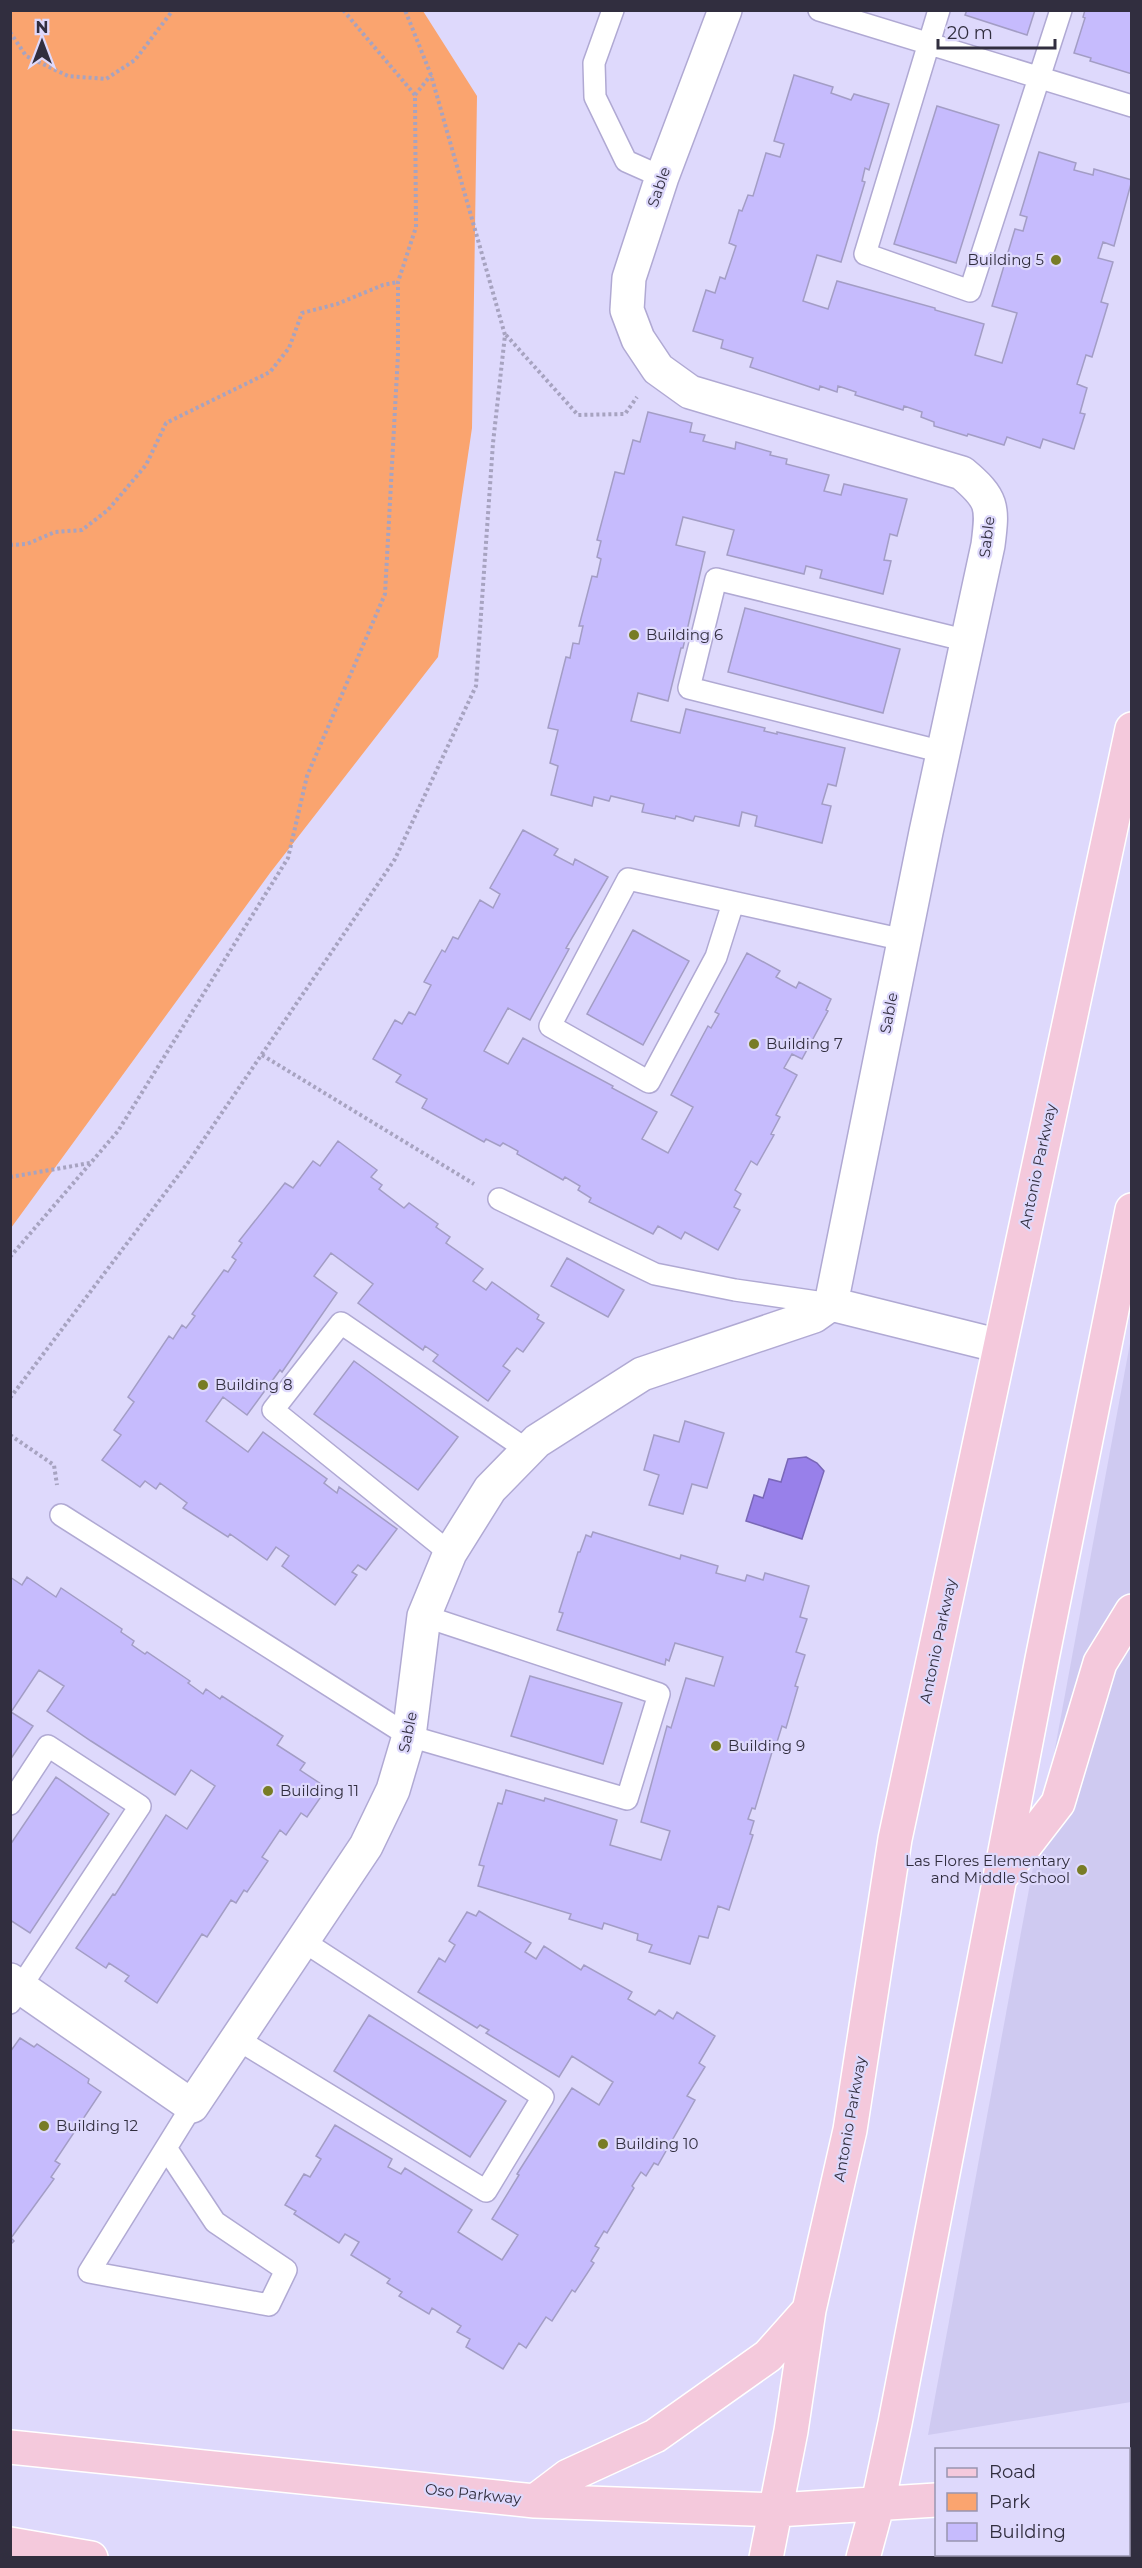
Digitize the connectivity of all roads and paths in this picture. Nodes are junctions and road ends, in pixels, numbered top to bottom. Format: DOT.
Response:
graph roads {
  1 [pos="173,10"];
  2 [pos="343,10"];
  3 [pos="405,10"];
  4 [pos="613,10"];
  5 [pos="725,10"];
  6 [pos="819,10"];
  7 [pos="939,10"];
  8 [pos="1061,10"];
  9 [pos="10,32"];
  10 [pos="928,44"];
  11 [pos="431,75"];
  12 [pos="1040,78"];
  13 [pos="415,95"];
  14 [pos="1131,106"];
  15 [pos="662,177"];
  16 [pos="398,282"];
  17 [pos="505,335"];
  18 [pos="658,369"];
  19 [pos="10,545"];
  20 [pos="968,641"];
  21 [pos="1131,729"];
  22 [pos="943,752"];
  23 [pos="733,903"];
  24 [pos="904,940"];
  25 [pos="262,1055"];
  26 [pos="90,1163"];
  27 [pos="10,1176"];
  28 [pos="499,1199"];
  29 [pos="1131,1210"];
  30 [pos="10,1257"];
  31 [pos="831,1304"];
  32 [pos="1000,1346"];
  33 [pos="10,1398"];
  34 [pos="10,1435"];
  35 [pos="527,1450"];
  36 [pos="61,1515"];
  37 [pos="450,1553"];
  38 [pos="1131,1611"];
  39 [pos="424,1616"];
  40 [pos="409,1736"];
  41 [pos="10,1804"];
  42 [pos="999,1879"];
  43 [pos="303,1941"];
  44 [pos="14,1990"];
  45 [pos="237,2039"];
  46 [pos="192,2106"];
  47 [pos="166,2148"];
  48 [pos="809,2310"];
  49 [pos="10,2447"];
  50 [pos="935,2500"];
  51 [pos="535,2501"];
  52 [pos="878,2503"];
  53 [pos="777,2510"];
  54 [pos="10,2544"];
  55 [pos="91,2558"];
  56 [pos="766,2558"];
  57 [pos="863,2558"];
  1 -- 9 [label="path"];
  2 -- 13 [label="path"];
  3 -- 11 [label="path"];
  4 -- 15 [label="lane"];
  5 -- 15 [label="street, Sable"];
  6 -- 10 [label="lane"];
  7 -- 10 [label="lane"];
  8 -- 12 [label="lane"];
  10 -- 12 [label="lane"];
  10 -- 12 [label="lane"];
  11 -- 13 [label="path"];
  11 -- 17 [label="path"];
  12 -- 14 [label="lane"];
  13 -- 16 [label="path"];
  15 -- 18 [label="street, Sable"];
  16 -- 19 [label="path"];
  16 -- 26 [label="path"];
  17 -- 18 [label="path"];
  17 -- 25 [label="path"];
  18 -- 20 [label="street, Sable"];
  20 -- 22 [label="street, Sable"];
  20 -- 22 [label="lane"];
  21 -- 32 [label="main road, Antonio Parkway"];
  22 -- 24 [label="street, Sable"];
  23 -- 23 [label="lane"];
  23 -- 24 [label="lane"];
  24 -- 31 [label="street, Sable"];
  25 -- 28 [label="path"];
  25 -- 33 [label="path"];
  26 -- 27 [label="path"];
  26 -- 30 [label="path"];
  28 -- 31 [label="lane"];
  29 -- 42 [label="main road"];
  31 -- 32 [label="street"];
  31 -- 35 [label="street, Sable"];
  32 -- 48 [label="main road, Antonio Parkway"];
  34 -- 36 [label="path"];
  35 -- 37 [label="street, Sable"];
  35 -- 37 [label="lane"];
  36 -- 40 [label="lane"];
  37 -- 39 [label="street, Sable"];
  38 -- 42 [label="main road"];
  39 -- 40 [label="street, Sable"];
  39 -- 40 [label="lane"];
  40 -- 43 [label="street, Sable"];
  41 -- 44 [label="lane"];
  42 -- 52 [label="main road"];
  43 -- 45 [label="street, Sable"];
  43 -- 45 [label="lane"];
  44 -- 46 [label="street"];
  45 -- 46 [label="street, Sable"];
  46 -- 47 [label="lane"];
  47 -- 47 [label="lane"];
  48 -- 51 [label="main road"];
  48 -- 53 [label="main road, Antonio Parkway"];
  49 -- 51 [label="main road, Oso Parkway"];
  50 -- 52 [label="main road, Oso Parkway"];
  51 -- 53 [label="main road, Oso Parkway"];
  52 -- 53 [label="main road, Oso Parkway"];
  52 -- 57 [label="main road"];
  53 -- 56 [label="main road, Antonio Parkway"];
  54 -- 55 [label="main road"];
}
